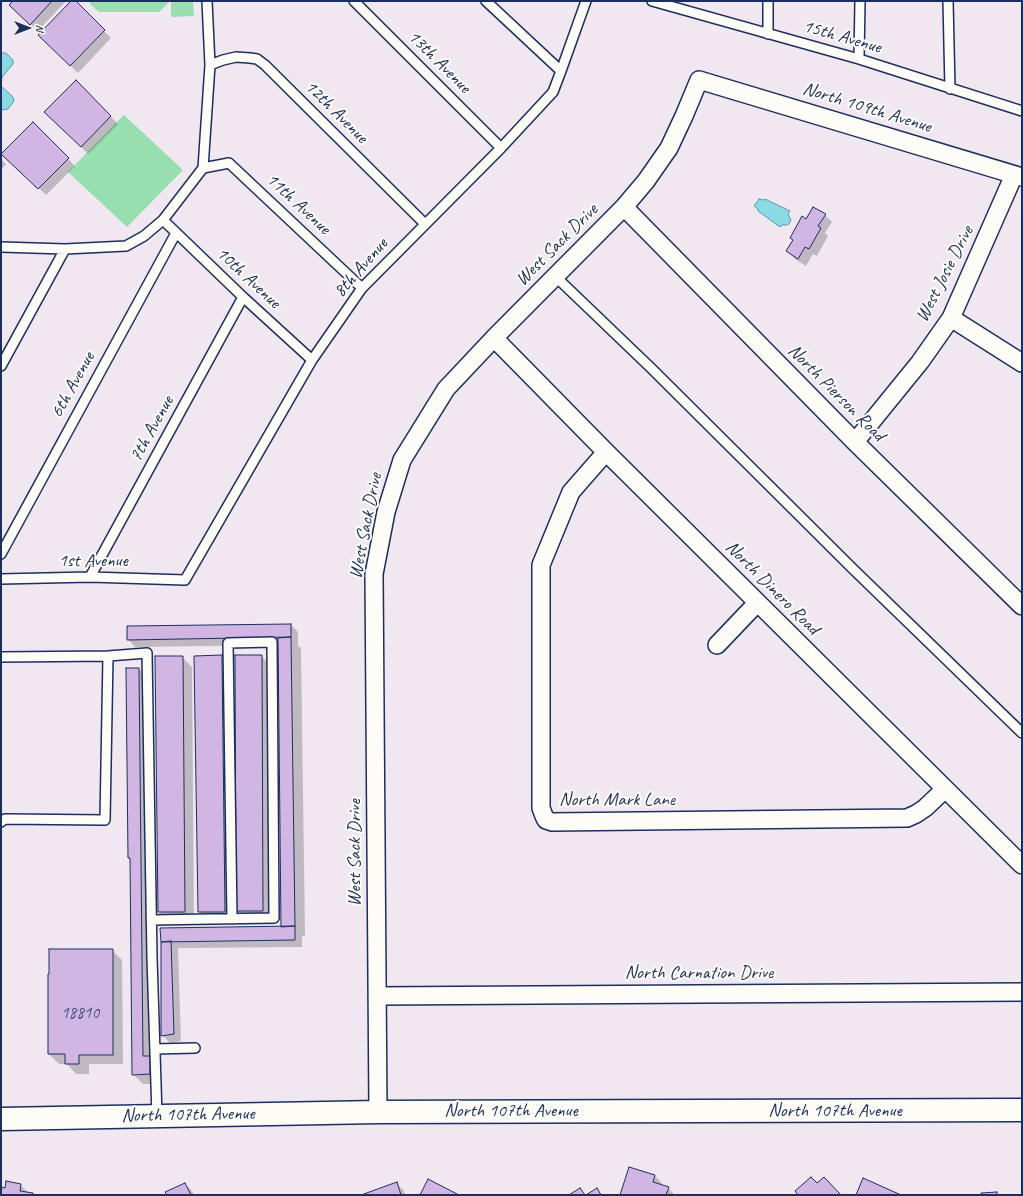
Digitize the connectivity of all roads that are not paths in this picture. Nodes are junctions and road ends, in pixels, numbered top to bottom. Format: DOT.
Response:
graph roads {
  1 [pos="207,1"];
  2 [pos="354,1"];
  3 [pos="486,1"];
  4 [pos="586,1"];
  5 [pos="652,1"];
  6 [pos="768,1"];
  7 [pos="860,1"];
  8 [pos="948,1"];
  9 [pos="677,5"];
  10 [pos="768,34"];
  11 [pos="859,59"];
  12 [pos="210,65"];
  13 [pos="562,71"];
  14 [pos="699,80"];
  15 [pos="950,88"];
  16 [pos="1022,111"];
  17 [pos="501,148"];
  18 [pos="203,168"];
  19 [pos="1018,176"];
  20 [pos="624,207"];
  21 [pos="163,220"];
  22 [pos="425,224"];
  23 [pos="176,233"];
  24 [pos="1,247"];
  25 [pos="65,249"];
  26 [pos="556,276"];
  27 [pos="362,288"];
  28 [pos="244,298"];
  29 [pos="951,318"];
  30 [pos="494,338"];
  31 [pos="312,360"];
  32 [pos="1022,363"];
  33 [pos="1,366"];
  34 [pos="854,442"];
  35 [pos="606,452"];
  36 [pos="1,554"];
  37 [pos="90,577"];
  38 [pos="1,579"];
  39 [pos="185,580"];
  40 [pos="757,602"];
  41 [pos="1022,606"];
  42 [pos="716,645"];
  43 [pos="108,656"];
  44 [pos="1,657"];
  45 [pos="1022,733"];
  46 [pos="945,789"];
  47 [pos="1,822"];
  48 [pos="1022,865"];
  49 [pos="232,919"];
  50 [pos="151,920"];
  51 [pos="1022,992"];
  52 [pos="377,996"];
  53 [pos="155,1048"];
  54 [pos="195,1048"];
  55 [pos="1022,1110"];
  56 [pos="378,1112"];
  57 [pos="157,1116"];
  58 [pos="1,1119"];
  1 -- 12 [label="lane"];
  2 -- 17 [label="lane, 13th Avenue"];
  3 -- 13 [label="lane"];
  4 -- 13 [label="lane, 8th Avenue"];
  5 -- 9 [label="lane, 15th Avenue"];
  6 -- 10 [label="lane"];
  7 -- 11 [label="lane"];
  8 -- 15 [label="lane"];
  9 -- 10 [label="lane, 15th Avenue"];
  10 -- 11 [label="lane, 15th Avenue"];
  11 -- 15 [label="lane, 15th Avenue"];
  12 -- 18 [label="lane"];
  12 -- 22 [label="lane, 12th Avenue"];
  13 -- 17 [label="lane, 8th Avenue"];
  14 -- 19 [label="street, North 109th Avenue"];
  14 -- 20 [label="street, West Sack Drive"];
  15 -- 16 [label="lane, 15th Avenue"];
  17 -- 22 [label="lane, 8th Avenue"];
  18 -- 21 [label="lane"];
  18 -- 27 [label="lane, 11th Avenue"];
  19 -- 29 [label="street, West Josie Drive"];
  20 -- 26 [label="street, West Sack Drive"];
  20 -- 34 [label="street, North Pierson Road"];
  21 -- 23 [label="lane, 10th Avenue"];
  21 -- 25 [label="lane"];
  22 -- 27 [label="lane, 8th Avenue"];
  23 -- 28 [label="lane, 10th Avenue"];
  23 -- 36 [label="lane, 6th Avenue"];
  24 -- 25 [label="lane"];
  25 -- 33 [label="lane"];
  26 -- 30 [label="street, West Sack Drive"];
  26 -- 45 [label="lane"];
  27 -- 31 [label="lane, 8th Avenue"];
  28 -- 31 [label="lane, 10th Avenue"];
  28 -- 37 [label="lane, 7th Avenue"];
  29 -- 32 [label="street"];
  29 -- 34 [label="street, West Josie Drive"];
  30 -- 35 [label="street, North Dinero Road"];
  30 -- 52 [label="street, West Sack Drive"];
  31 -- 39 [label="lane, 8th Avenue"];
  34 -- 41 [label="street, North Pierson Road"];
  35 -- 40 [label="street, North Dinero Road"];
  35 -- 46 [label="street, North Mark Lane"];
  37 -- 38 [label="lane, 1st Avenue"];
  37 -- 39 [label="lane, 1st Avenue"];
  40 -- 42 [label="street"];
  40 -- 46 [label="street, North Dinero Road"];
  43 -- 44 [label="lane"];
  43 -- 47 [label="lane"];
  43 -- 50 [label="lane"];
  46 -- 48 [label="street, North Dinero Road"];
  49 -- 49 [label="lane"];
  49 -- 50 [label="lane"];
  50 -- 53 [label="lane"];
  51 -- 52 [label="street, North Carnation Drive"];
  52 -- 56 [label="street, West Sack Drive"];
  53 -- 54 [label="lane"];
  53 -- 57 [label="lane"];
  55 -- 56 [label="main road, North 107th Avenue"];
  56 -- 57 [label="main road, North 107th Avenue"];
  57 -- 58 [label="main road, North 107th Avenue"];
}
